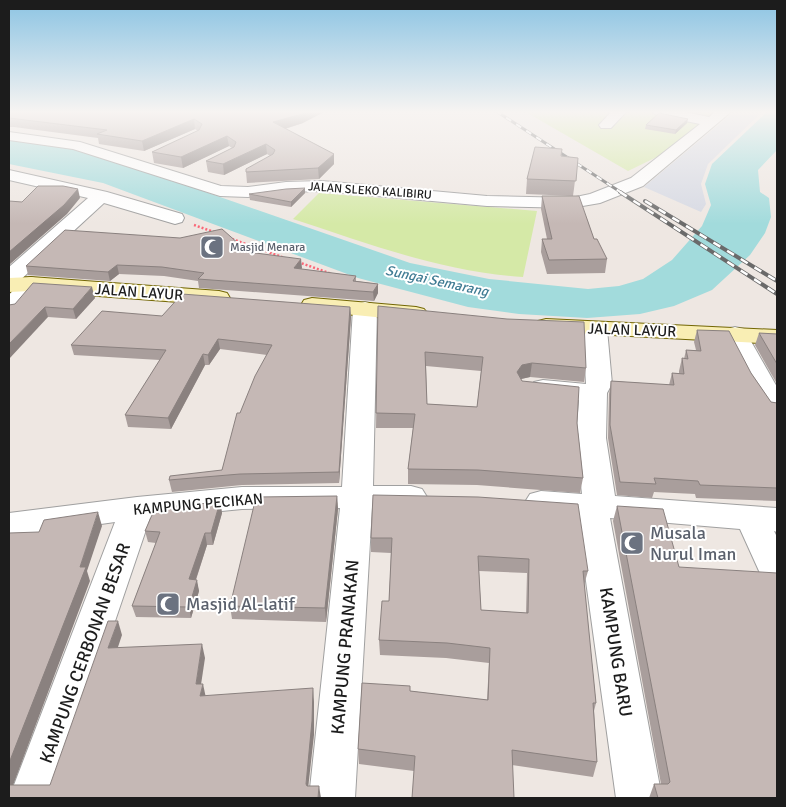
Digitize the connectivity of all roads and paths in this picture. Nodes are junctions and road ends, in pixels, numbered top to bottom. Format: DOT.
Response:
graph roads {
  1 [pos="88,149"];
  2 [pos="678,149"];
  3 [pos="152,155"];
  4 [pos="136,163"];
  5 [pos="197,169"];
  6 [pos="9,175"];
  7 [pos="181,177"];
  8 [pos="235,177"];
  9 [pos="212,189"];
  10 [pos="101,196"];
  11 [pos="175,218"];
  12 [pos="221,235"];
  13 [pos="231,238"];
  14 [pos="286,258"];
  15 [pos="296,262"];
  16 [pos="332,274"];
  17 [pos="9,278"];
  18 [pos="20,285"];
  19 [pos="238,300"];
  20 [pos="286,303"];
  21 [pos="9,308"];
  22 [pos="365,309"];
  23 [pos="437,316"];
  24 [pos="526,324"];
  25 [pos="595,329"];
  26 [pos="734,334"];
  27 [pos="777,337"];
  28 [pos="530,387"];
  29 [pos="593,393"];
  30 [pos="777,407"];
  31 [pos="357,496"];
  32 [pos="440,497"];
  33 [pos="515,501"];
  34 [pos="596,506"];
  35 [pos="137,508"];
  36 [pos="765,519"];
  37 [pos="9,525"];
  38 [pos="777,573"];
  39 [pos="32,798"];
  40 [pos="332,798"];
  41 [pos="639,798"];
  1 -- 4 [label="street, JALAN SLEKO KALIBIRU"];
  2 -- 9 [label="street, JALAN SLEKO KALIBIRU"];
  3 -- 4 [label="street"];
  4 -- 7 [label="street, JALAN SLEKO KALIBIRU"];
  5 -- 7 [label="street"];
  6 -- 10 [label="street"];
  7 -- 9 [label="street, JALAN SLEKO KALIBIRU"];
  8 -- 9 [label="street"];
  10 -- 11 [label="street"];
  10 -- 17 [label="street"];
  11 -- 12 [label="path"];
  13 -- 14 [label="path"];
  15 -- 16 [label="path"];
  18 -- 19 [label="street, JALAN LAYUR"];
  18 -- 21 [label="street"];
  20 -- 22 [label="street"];
  22 -- 23 [label="street"];
  22 -- 31 [label="street, KAMPUNG PRANAKAN"];
  24 -- 25 [label="street, JALAN LAYUR"];
  25 -- 26 [label="street, JALAN LAYUR"];
  25 -- 29 [label="street, KAMPUNG BARU"];
  26 -- 27 [label="street, JALAN LAYUR"];
  26 -- 30 [label="street"];
  28 -- 29 [label="street"];
  29 -- 34 [label="street, KAMPUNG BARU"];
  31 -- 32 [label="street, KAMPUNG PECIKAN"];
  31 -- 35 [label="street, KAMPUNG PECIKAN"];
  31 -- 40 [label="street, KAMPUNG PRANAKAN"];
  33 -- 34 [label="street"];
  34 -- 36 [label="street"];
  34 -- 41 [label="street, KAMPUNG BARU"];
  35 -- 37 [label="street, KAMPUNG PECIKAN"];
  35 -- 39 [label="street, KAMPUNG CERBONAN BESAR"];
  36 -- 38 [label="street"];
}
